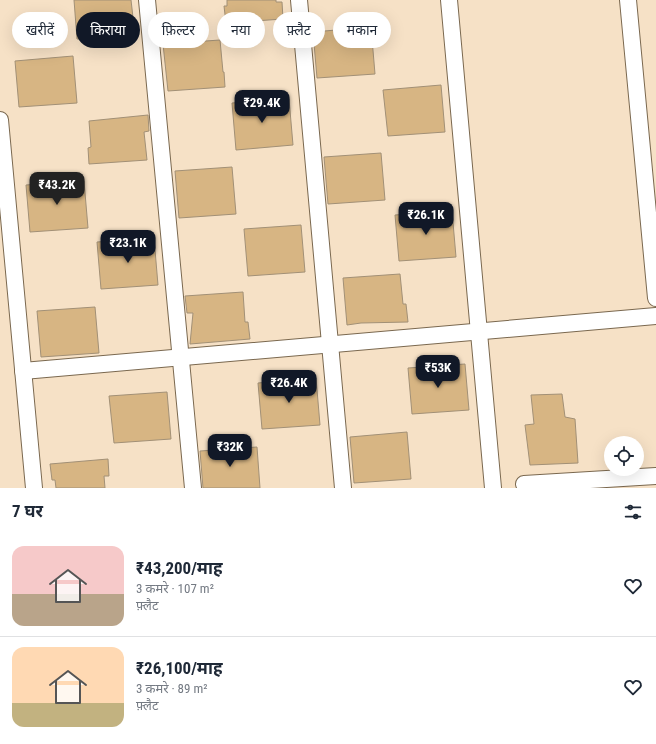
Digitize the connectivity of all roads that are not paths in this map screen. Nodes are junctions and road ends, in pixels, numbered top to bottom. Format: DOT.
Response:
graph roads {
  1 [pos="147,0"];
  2 [pos="299,0"];
  3 [pos="449,0"];
  4 [pos="628,0"];
  5 [pos="0,120"];
  6 [pos="7,265"];
  7 [pos="656,298"];
  8 [pos="656,316"];
  9 [pos="479,332"];
  10 [pos="330,344"];
  11 [pos="181,357"];
  12 [pos="23,371"];
  13 [pos="656,476"];
  14 [pos="524,484"];
  15 [pos="34,488"];
  16 [pos="193,488"];
  17 [pos="343,488"];
  18 [pos="493,488"];
  1 -- 11 [label="street"];
  2 -- 10 [label="street"];
  3 -- 9 [label="street"];
  4 -- 7 [label="street"];
  5 -- 6 [label="street"];
  6 -- 12 [label="street"];
  8 -- 9 [label="street"];
  9 -- 10 [label="street"];
  9 -- 18 [label="street"];
  10 -- 11 [label="street"];
  10 -- 17 [label="street"];
  11 -- 12 [label="street"];
  11 -- 16 [label="street"];
  12 -- 15 [label="street"];
  13 -- 14 [label="street"];
}
